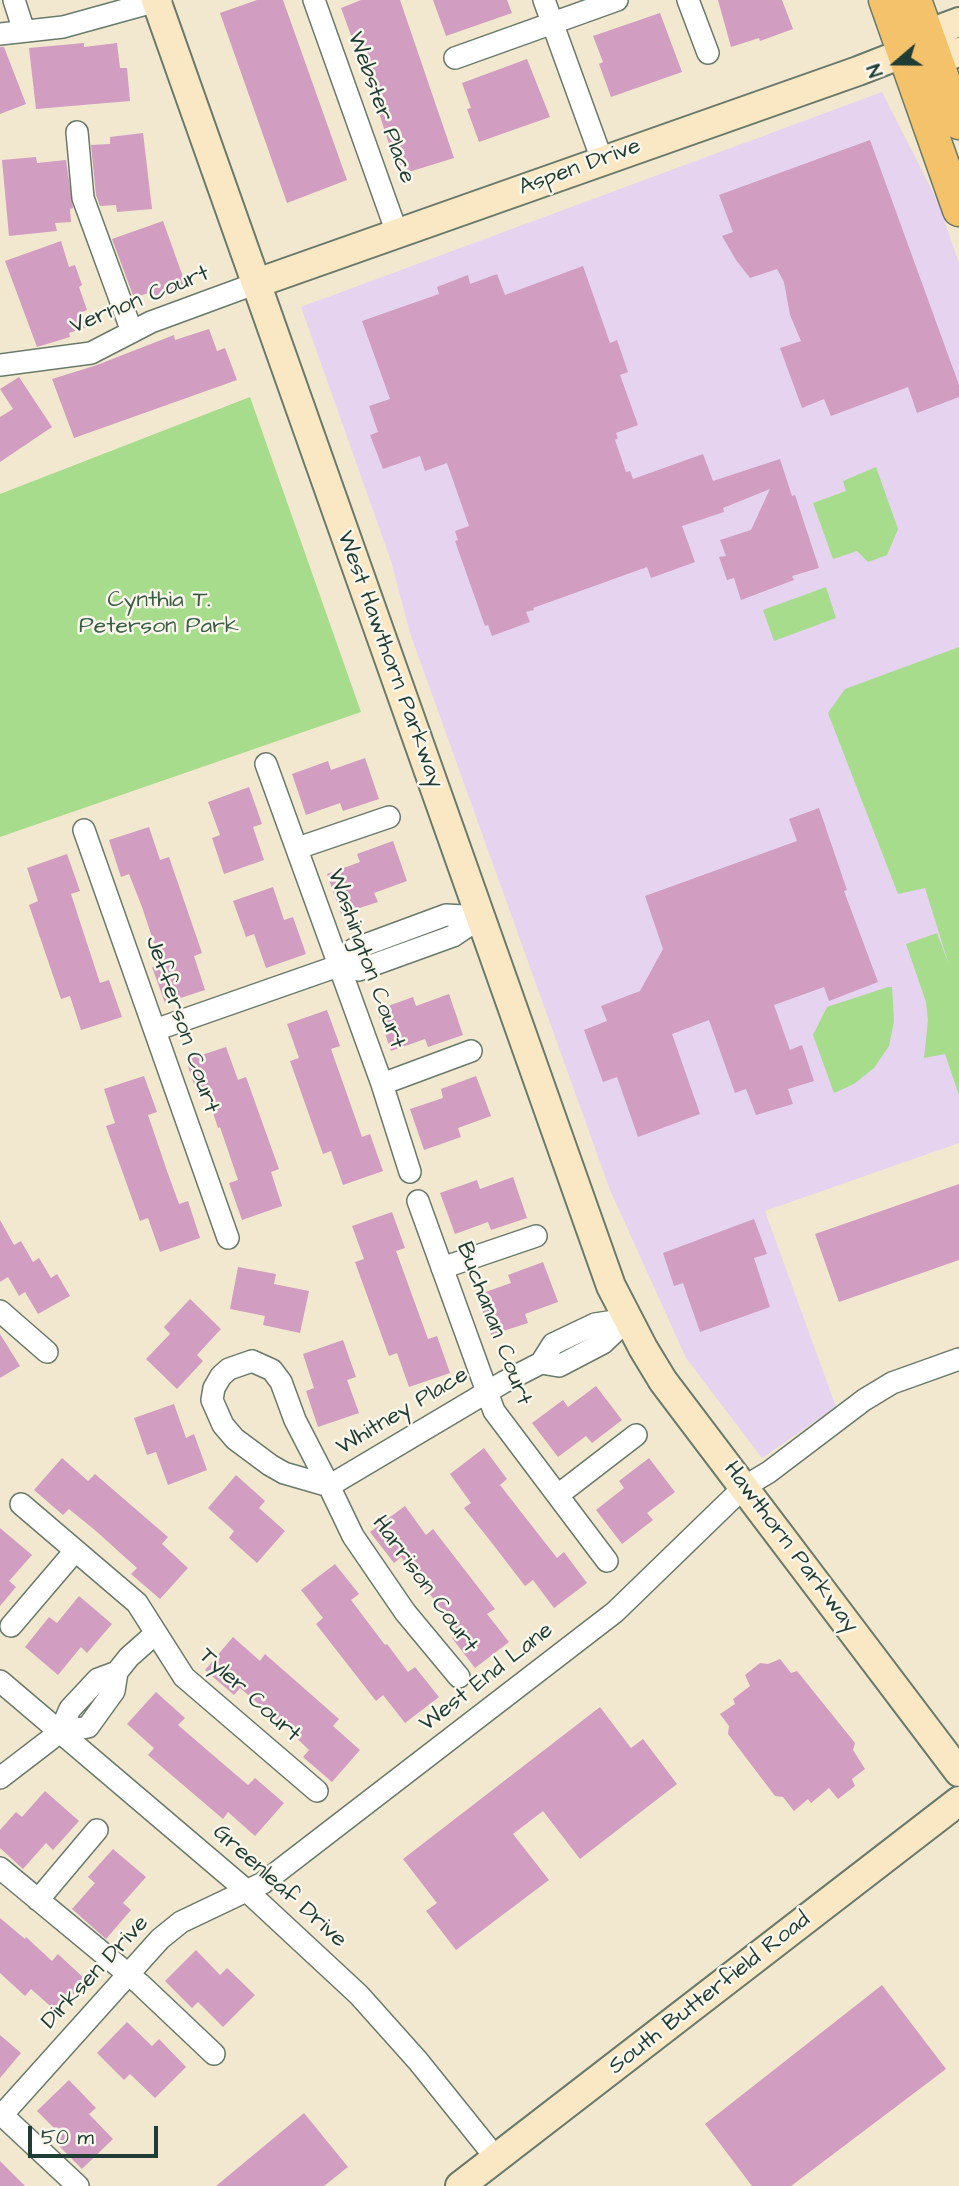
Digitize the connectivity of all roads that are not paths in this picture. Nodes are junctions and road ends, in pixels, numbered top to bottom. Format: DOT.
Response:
graph roads {
  1 [pos="14,0"];
  2 [pos="314,0"];
  3 [pos="544,0"];
  4 [pos="617,0"];
  5 [pos="688,0"];
  6 [pos="885,0"];
  7 [pos="915,0"];
  8 [pos="158,1"];
  9 [pos="959,22"];
  10 [pos="552,24"];
  11 [pos="24,31"];
  12 [pos="0,34"];
  13 [pos="932,50"];
  14 [pos="708,53"];
  15 [pos="455,58"];
  16 [pos="959,123"];
  17 [pos="76,132"];
  18 [pos="602,160"];
  19 [pos="959,210"];
  20 [pos="397,233"];
  21 [pos="257,283"];
  22 [pos="132,332"];
  23 [pos="0,365"];
  24 [pos="266,764"];
  25 [pos="388,817"];
  26 [pos="84,830"];
  27 [pos="298,848"];
  28 [pos="481,917"];
  29 [pos="338,966"];
  30 [pos="155,1030"];
  31 [pos="471,1051"];
  32 [pos="382,1084"];
  33 [pos="410,1172"];
  34 [pos="418,1201"];
  35 [pos="536,1236"];
  36 [pos="228,1238"];
  37 [pos="442,1268"];
  38 [pos="0,1311"];
  39 [pos="628,1319"];
  40 [pos="47,1352"];
  41 [pos="959,1359"];
  42 [pos="487,1392"];
  43 [pos="636,1435"];
  44 [pos="329,1486"];
  45 [pos="744,1487"];
  46 [pos="558,1495"];
  47 [pos="21,1504"];
  48 [pos="75,1550"];
  49 [pos="607,1560"];
  50 [pos="11,1626"];
  51 [pos="155,1634"];
  52 [pos="459,1677"];
  53 [pos="0,1681"];
  54 [pos="60,1732"];
  55 [pos="959,1772"];
  56 [pos="0,1778"];
  57 [pos="317,1791"];
  58 [pos="959,1802"];
  59 [pos="97,1830"];
  60 [pos="0,1868"];
  61 [pos="247,1891"];
  62 [pos="38,1900"];
  63 [pos="128,1974"];
  64 [pos="214,2054"];
  65 [pos="1,2114"];
  66 [pos="496,2158"];
  67 [pos="78,2186"];
  68 [pos="460,2186"];
  1 -- 11 [label="street"];
  2 -- 20 [label="street, Webster Place"];
  3 -- 10 [label="street"];
  4 -- 10 [label="street"];
  5 -- 14 [label="street"];
  6 -- 13 [label="main road"];
  7 -- 13 [label="main road"];
  8 -- 11 [label="street"];
  8 -- 21 [label="street, West Hawthorn Parkway"];
  9 -- 13 [label="street, Aspen Drive"];
  10 -- 15 [label="street"];
  10 -- 18 [label="street"];
  11 -- 12 [label="street"];
  13 -- 16 [label="main road"];
  13 -- 18 [label="street, Aspen Drive"];
  13 -- 19 [label="main road"];
  17 -- 22 [label="street"];
  18 -- 20 [label="street, Aspen Drive"];
  20 -- 21 [label="street, Aspen Drive"];
  21 -- 22 [label="street, Vernon Court"];
  21 -- 28 [label="street, West Hawthorn Parkway"];
  22 -- 23 [label="street, Vernon Court"];
  24 -- 27 [label="street, Washington Court"];
  25 -- 27 [label="street"];
  26 -- 30 [label="street, Jefferson Court"];
  27 -- 29 [label="street, Washington Court"];
  28 -- 29 [label="street"];
  28 -- 39 [label="street, West Hawthorn Parkway"];
  29 -- 30 [label="street"];
  29 -- 32 [label="street, Washington Court"];
  30 -- 36 [label="street, Jefferson Court"];
  31 -- 32 [label="street"];
  32 -- 33 [label="street, Washington Court"];
  34 -- 37 [label="street, Buchanan Court"];
  35 -- 37 [label="street"];
  37 -- 42 [label="street, Buchanan Court"];
  38 -- 40 [label="street"];
  39 -- 42 [label="street, Whitney Place"];
  39 -- 45 [label="street, Hawthorn Parkway"];
  41 -- 45 [label="street, West End Lane"];
  42 -- 44 [label="street, Whitney Place"];
  42 -- 46 [label="street, Buchanan Court"];
  43 -- 46 [label="street"];
  44 -- 44 [label="street, Harrison Court"];
  44 -- 52 [label="street, Harrison Court"];
  45 -- 55 [label="street, Hawthorn Parkway"];
  45 -- 61 [label="street, West End Lane"];
  46 -- 49 [label="street, Buchanan Court"];
  47 -- 48 [label="street, Tyler Court"];
  48 -- 50 [label="street"];
  48 -- 51 [label="street, Tyler Court"];
  51 -- 54 [label="street"];
  51 -- 57 [label="street, Tyler Court"];
  53 -- 54 [label="street, Greenleaf Drive"];
  54 -- 56 [label="street"];
  54 -- 61 [label="street, Greenleaf Drive"];
  58 -- 66 [label="street, South Butterfield Road"];
  59 -- 62 [label="street"];
  60 -- 62 [label="street"];
  61 -- 63 [label="street, Dirksen Drive"];
  61 -- 66 [label="street, Greenleaf Drive"];
  62 -- 63 [label="street"];
  63 -- 64 [label="street"];
  63 -- 65 [label="street, Dirksen Drive"];
  65 -- 67 [label="street"];
  66 -- 68 [label="street, South Butterfield Road"];
}
